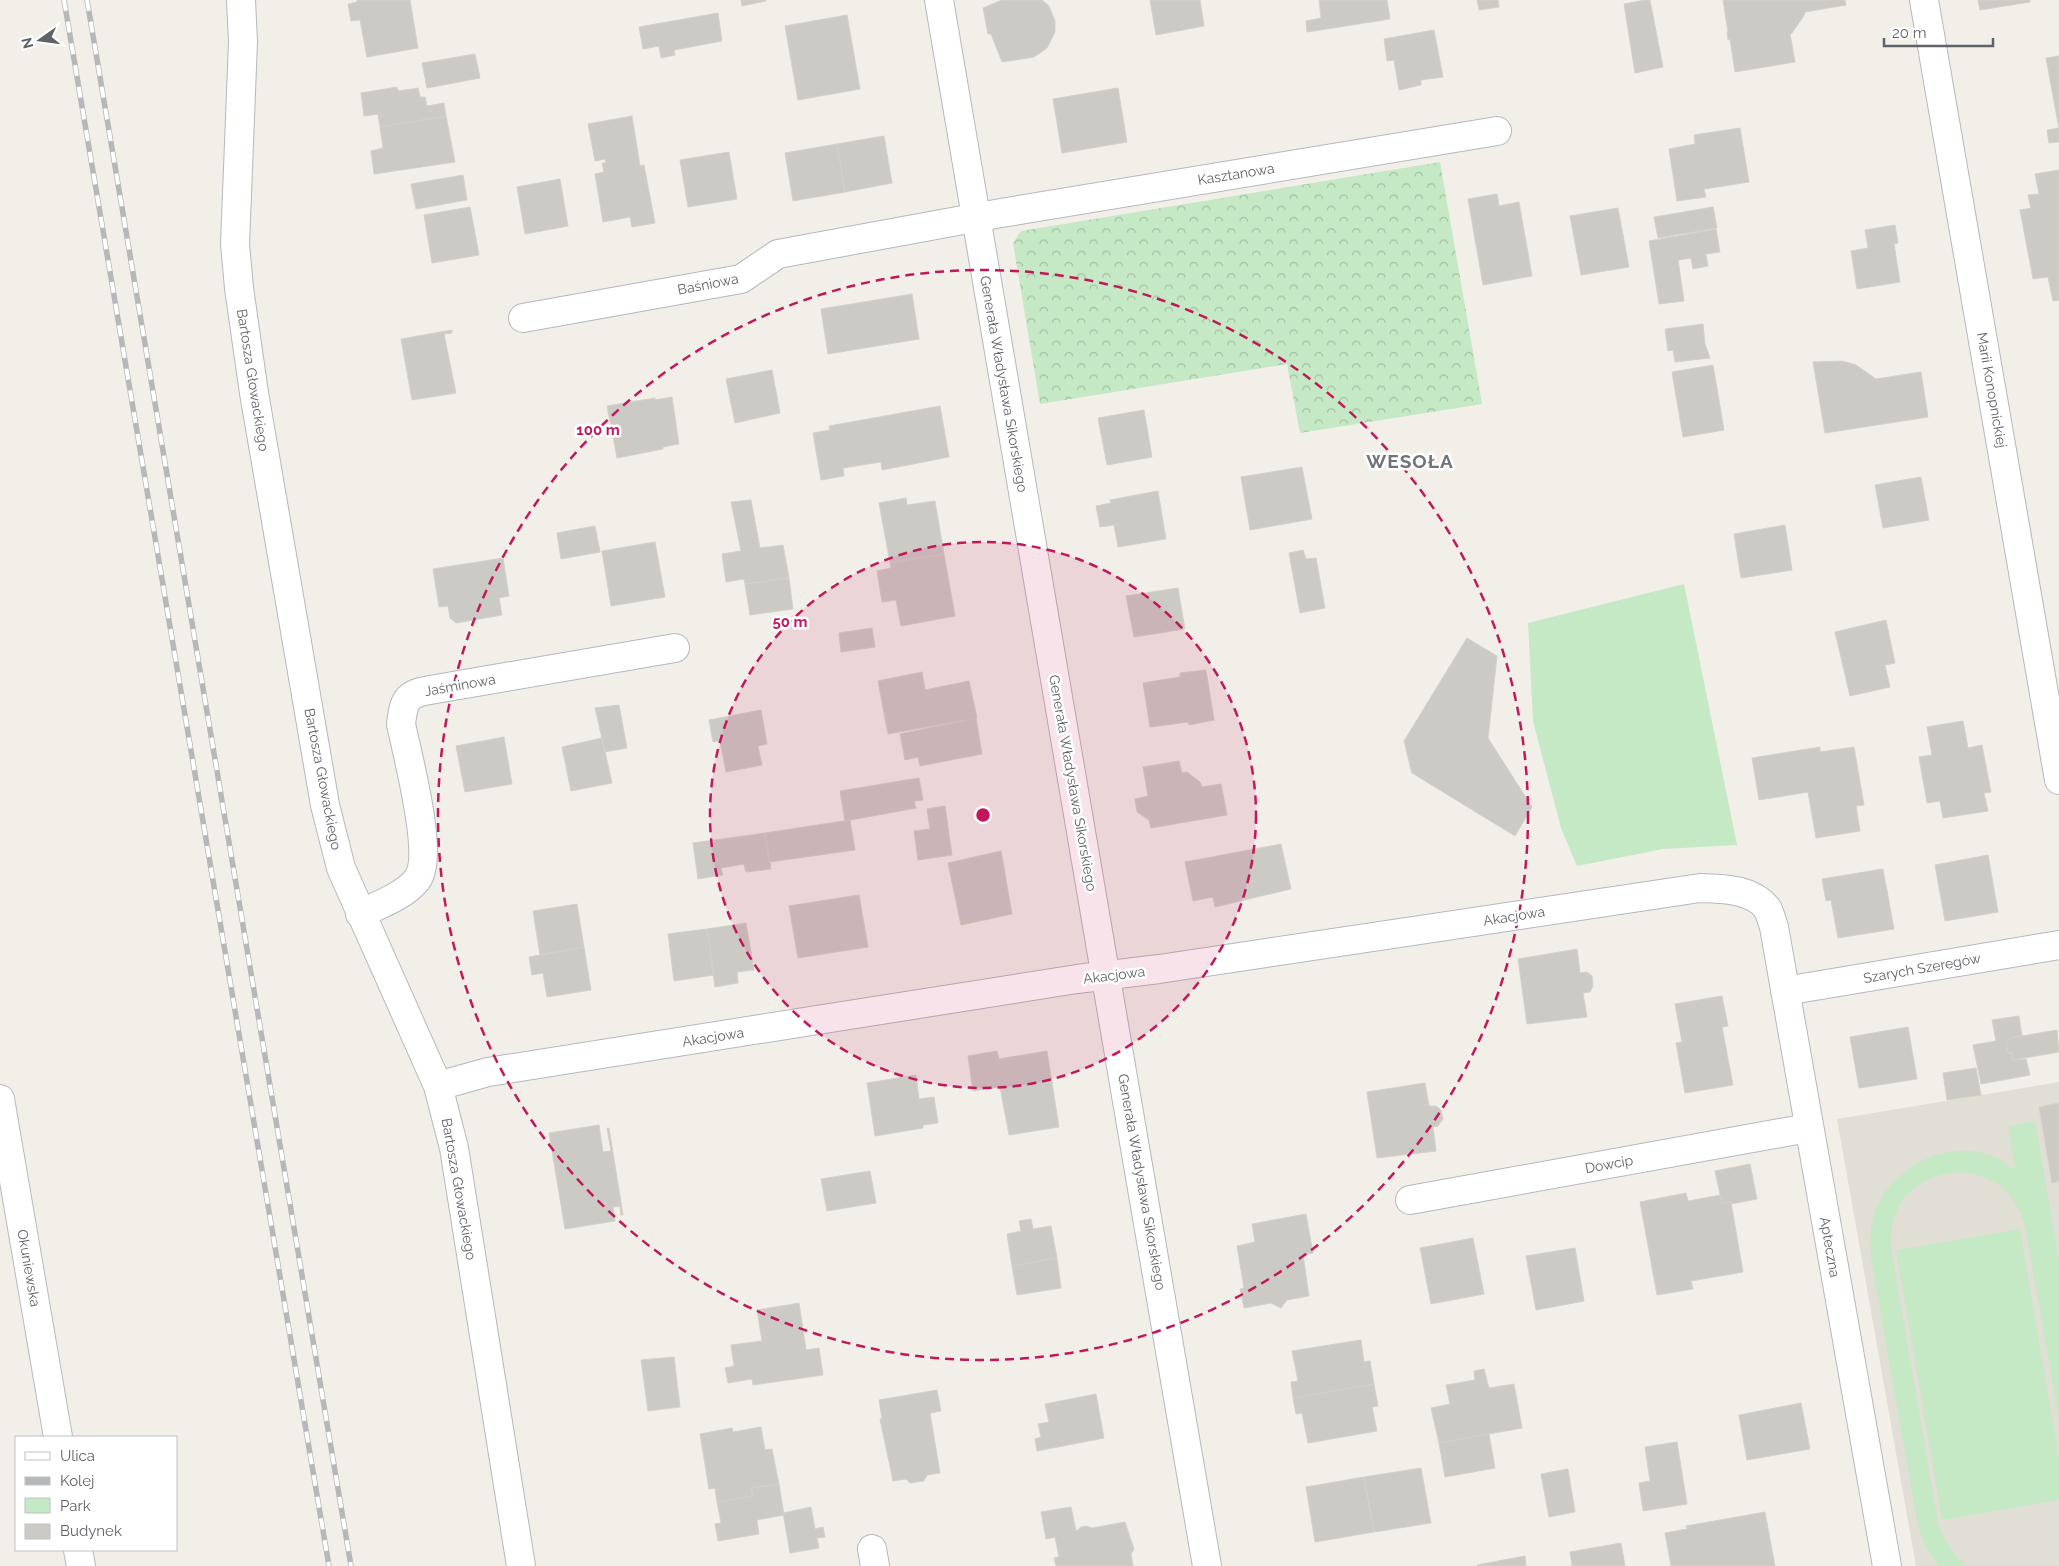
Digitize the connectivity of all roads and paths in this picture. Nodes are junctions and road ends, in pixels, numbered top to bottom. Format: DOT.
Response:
graph roads {
  1 [pos="241,0"];
  2 [pos="939,0"];
  3 [pos="1924,0"];
  4 [pos="1497,130"];
  5 [pos="974,217"];
  6 [pos="523,318"];
  7 [pos="675,648"];
  8 [pos="2059,780"];
  9 [pos="360,914"];
  10 [pos="1774,927"];
  11 [pos="2059,945"];
  12 [pos="1107,976"];
  13 [pos="1785,991"];
  14 [pos="438,1086"];
  15 [pos="0,1099"];
  16 [pos="1808,1128"];
  17 [pos="1410,1200"];
  18 [pos="58,1436"];
  19 [pos="78,1551"];
  20 [pos="81,1566"];
  21 [pos="521,1566"];
  22 [pos="1207,1566"];
  23 [pos="1887,1566"];
  1 -- 9 [label="street, Bartosza Głowackiego"];
  2 -- 5 [label="street, Generała Władysława Sikorskiego"];
  3 -- 8 [label="street, Marii Konopnickiej"];
  4 -- 5 [label="street, Kasztanowa"];
  5 -- 6 [label="street, Baśniowa"];
  5 -- 12 [label="street, Generała Władysława Sikorskiego"];
  7 -- 9 [label="street, Jaśminowa"];
  9 -- 14 [label="street, Bartosza Głowackiego"];
  10 -- 12 [label="street, Akacjowa"];
  10 -- 13 [label="street, Apteczna"];
  11 -- 13 [label="street, Szarych Szeregów"];
  12 -- 14 [label="street, Akacjowa"];
  12 -- 22 [label="street, Generała Władysława Sikorskiego"];
  13 -- 16 [label="street, Apteczna"];
  14 -- 21 [label="street, Bartosza Głowackiego"];
  15 -- 18 [label="street, Okuniewska"];
  16 -- 17 [label="street, Dowcip"];
  16 -- 23 [label="street, Apteczna"];
  19 -- 20 [label="street"];
}
